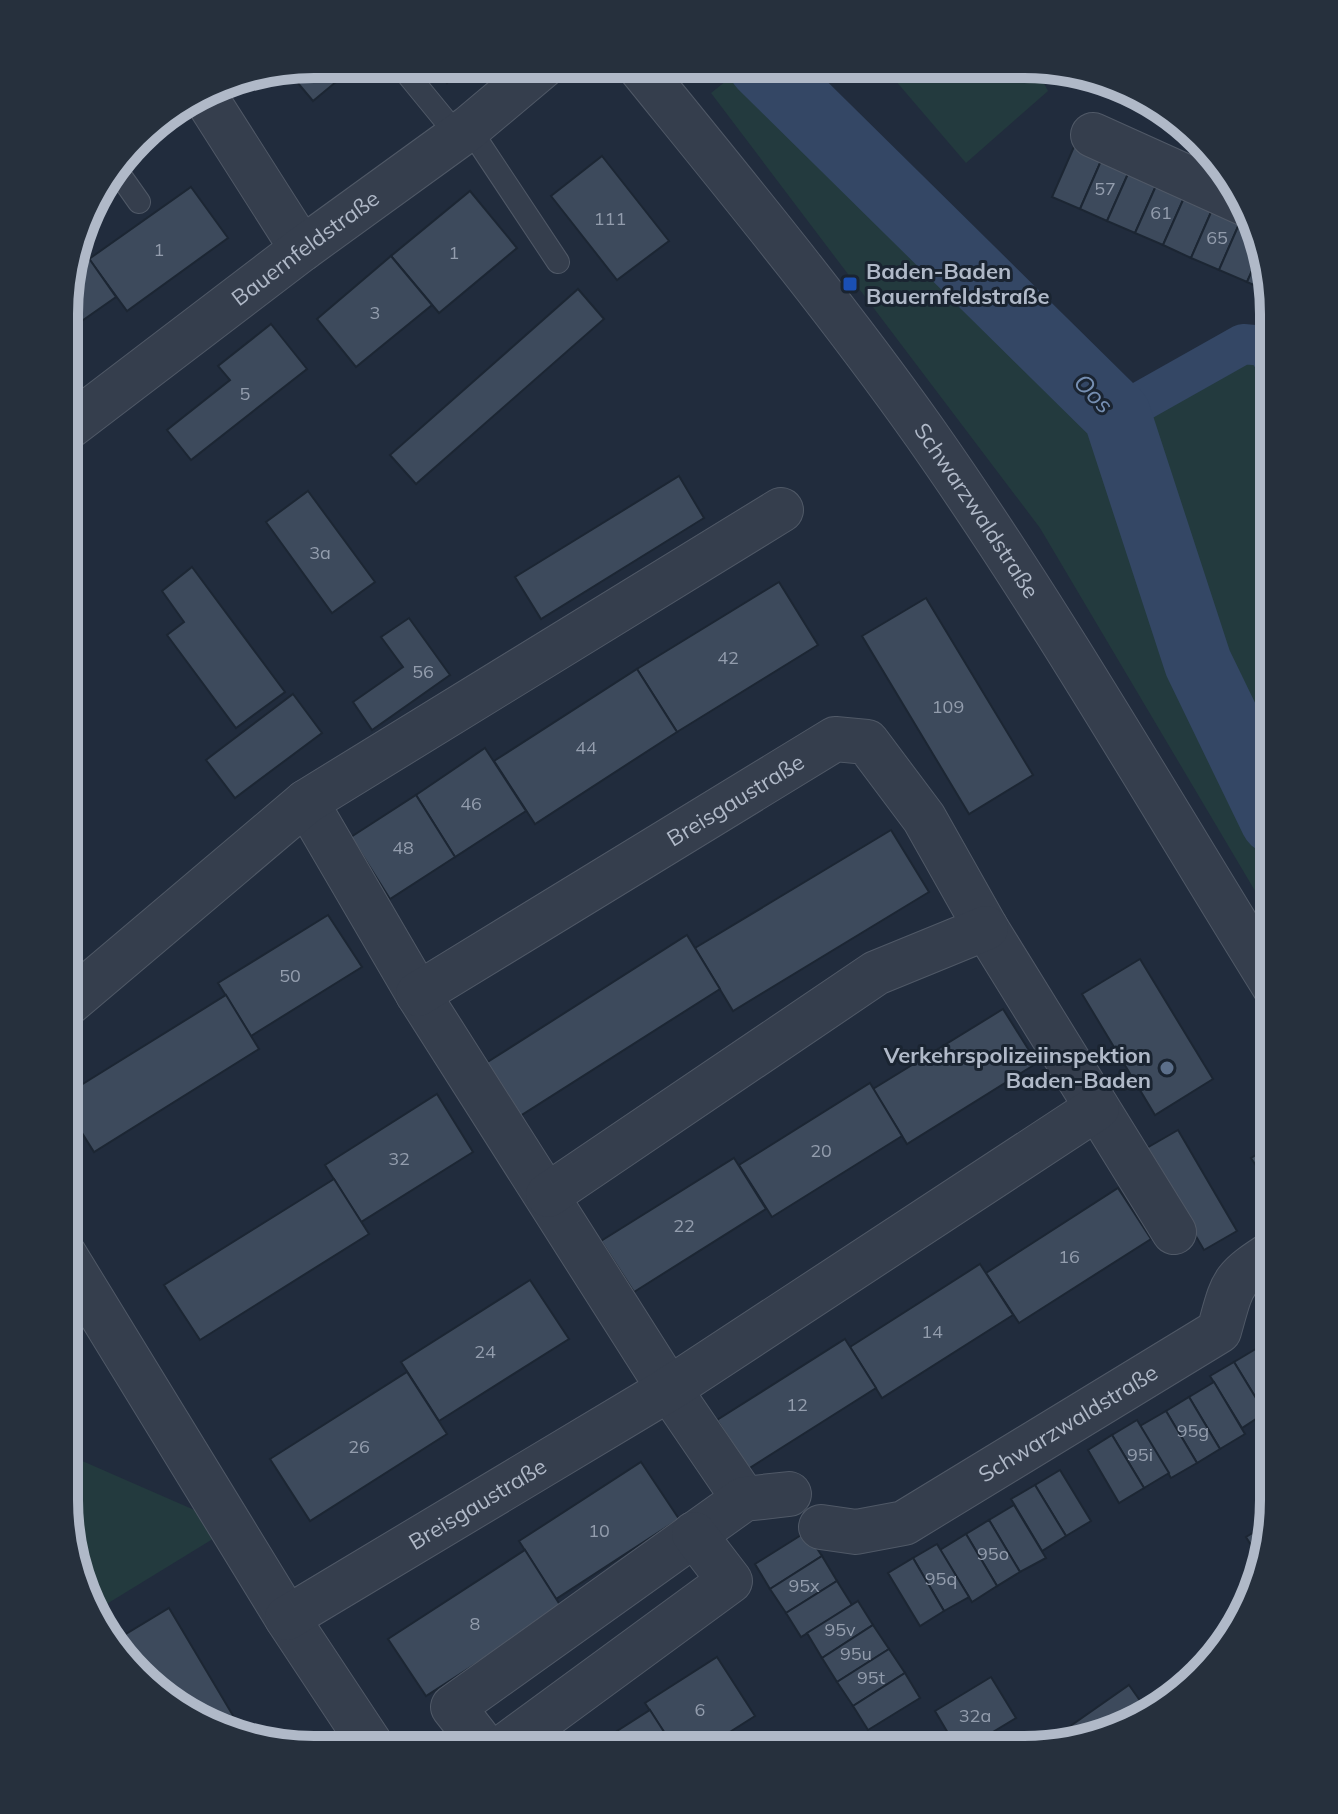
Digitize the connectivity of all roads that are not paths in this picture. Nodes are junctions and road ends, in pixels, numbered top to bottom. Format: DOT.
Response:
graph roads {
  1 [pos="412,78"];
  2 [pos="528,78"];
  3 [pos="648,78"];
  4 [pos="209,103"];
  5 [pos="464,132"];
  6 [pos="1093,135"];
  7 [pos="122,178"];
  8 [pos="1228,196"];
  9 [pos="139,202"];
  10 [pos="302,249"];
  11 [pos="558,262"];
  12 [pos="78,420"];
  13 [pos="781,510"];
  14 [pos="306,802"];
  15 [pos="986,928"];
  16 [pos="1259,962"];
  17 [pos="418,994"];
  18 [pos="78,995"];
  19 [pos="1097,1108"];
  20 [pos="548,1195"];
  21 [pos="1174,1232"];
  22 [pos="1259,1261"];
  23 [pos="78,1277"];
  24 [pos="669,1389"];
  25 [pos="789,1494"];
  26 [pos="744,1499"];
  27 [pos="821,1527"];
  28 [pos="694,1534"];
  29 [pos="287,1618"];
  30 [pos="365,1736"];
  31 [pos="476,1736"];
  32 [pos="519,1736"];
  1 -- 5 [label="lane"];
  2 -- 5 [label="street, Bauernfeldstraße"];
  3 -- 16 [label="street, Schwarzwaldstraße"];
  4 -- 10 [label="street"];
  5 -- 10 [label="street, Bauernfeldstraße"];
  5 -- 11 [label="lane"];
  6 -- 8 [label="street"];
  7 -- 9 [label="lane"];
  10 -- 12 [label="street, Bauernfeldstraße"];
  13 -- 14 [label="street"];
  14 -- 17 [label="street"];
  14 -- 18 [label="street"];
  15 -- 17 [label="street, Breisgaustraße"];
  15 -- 19 [label="street, Breisgaustraße"];
  15 -- 20 [label="street"];
  17 -- 20 [label="street"];
  19 -- 21 [label="street, Breisgaustraße"];
  19 -- 24 [label="street, Breisgaustraße"];
  20 -- 24 [label="street"];
  22 -- 27 [label="street, Schwarzwaldstraße"];
  23 -- 29 [label="street"];
  24 -- 26 [label="street"];
  24 -- 29 [label="street, Breisgaustraße"];
  25 -- 26 [label="street"];
  26 -- 28 [label="street"];
  28 -- 31 [label="street"];
  28 -- 32 [label="street"];
  29 -- 30 [label="street"];
}
